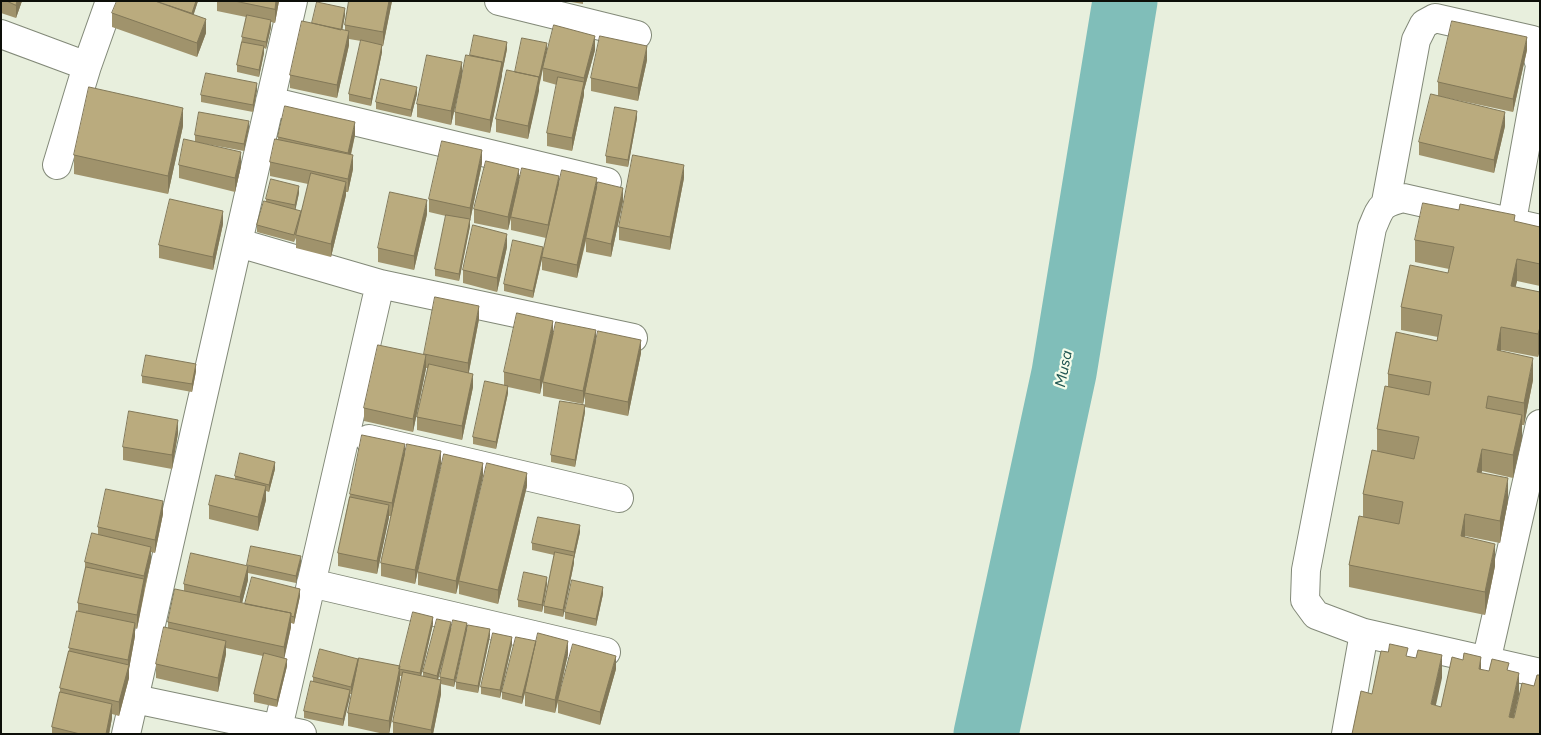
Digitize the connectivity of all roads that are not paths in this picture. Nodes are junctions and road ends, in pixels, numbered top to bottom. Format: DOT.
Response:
graph roads {
  1 [pos="110,1"];
  2 [pos="293,1"];
  3 [pos="499,1"];
  4 [pos="536,6"];
  5 [pos="1,34"];
  6 [pos="637,35"];
  7 [pos="87,66"];
  8 [pos="1540,66"];
  9 [pos="270,101"];
  10 [pos="57,165"];
  11 [pos="607,182"];
  12 [pos="1386,202"];
  13 [pos="1512,221"];
  14 [pos="1540,229"];
  15 [pos="239,243"];
  16 [pos="380,284"];
  17 [pos="633,338"];
  18 [pos="1539,433"];
  19 [pos="345,434"];
  20 [pos="619,498"];
  21 [pos="311,583"];
  22 [pos="1364,633"];
  23 [pos="606,652"];
  24 [pos="1486,662"];
  25 [pos="1540,673"];
  26 [pos="135,699"];
  27 [pos="290,731"];
  28 [pos="126,734"];
  29 [pos="1346,734"];
  1 -- 7 [label="street"];
  2 -- 9 [label="street"];
  3 -- 4 [label="street"];
  4 -- 6 [label="street"];
  5 -- 7 [label="street"];
  7 -- 10 [label="street"];
  8 -- 12 [label="street"];
  8 -- 13 [label="street"];
  9 -- 11 [label="street"];
  9 -- 15 [label="street"];
  12 -- 13 [label="street"];
  12 -- 22 [label="street"];
  13 -- 14 [label="street"];
  15 -- 16 [label="street"];
  15 -- 26 [label="street"];
  16 -- 17 [label="street"];
  16 -- 19 [label="street"];
  18 -- 24 [label="street"];
  19 -- 20 [label="street"];
  19 -- 21 [label="street"];
  21 -- 23 [label="street"];
  21 -- 27 [label="street"];
  22 -- 24 [label="street"];
  22 -- 29 [label="street"];
  24 -- 25 [label="street"];
  26 -- 27 [label="street"];
  26 -- 28 [label="street"];
}
